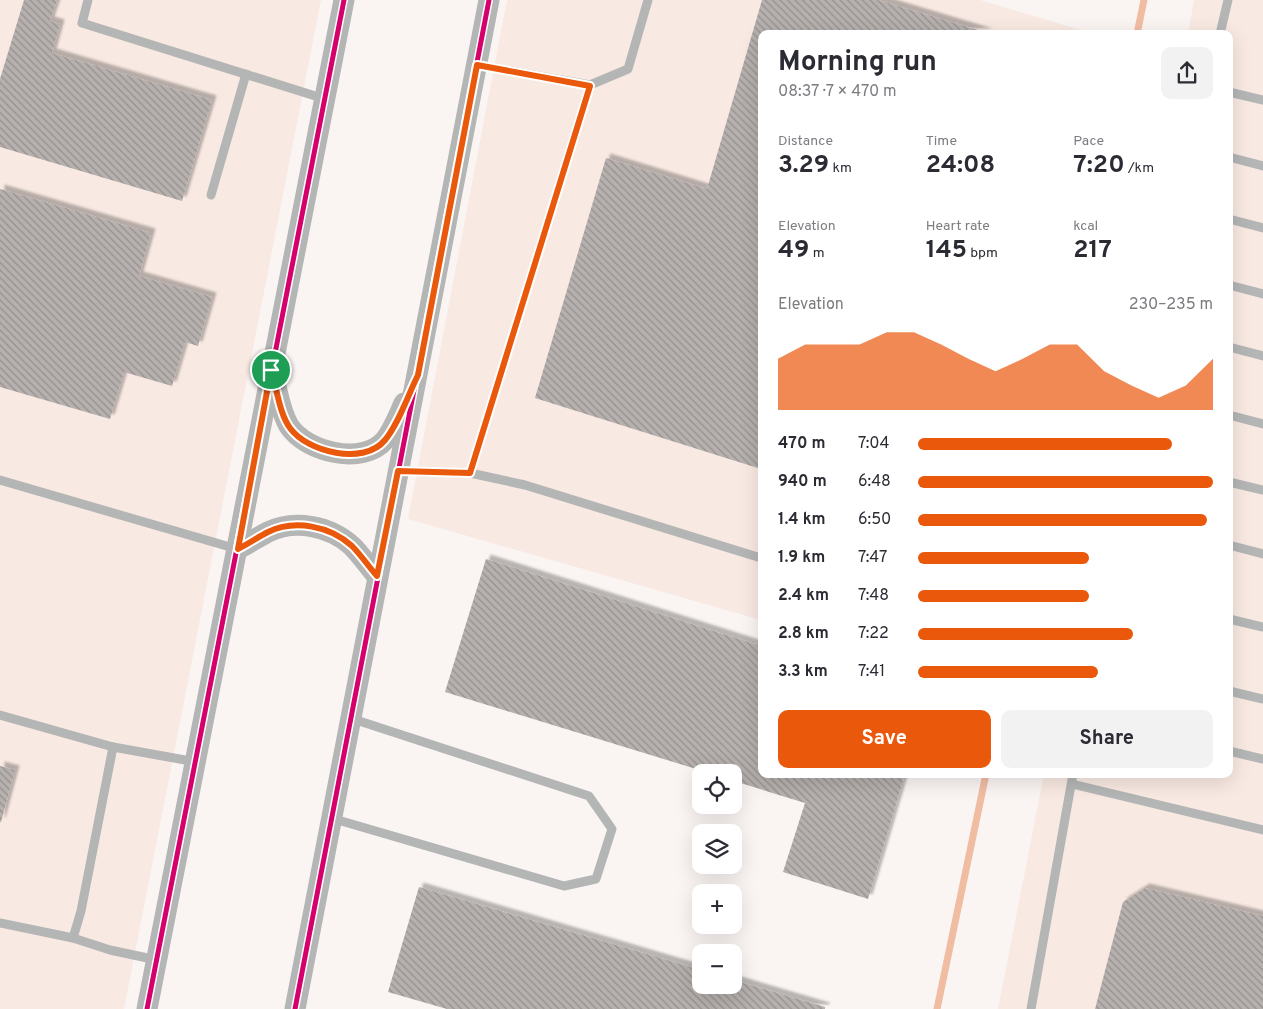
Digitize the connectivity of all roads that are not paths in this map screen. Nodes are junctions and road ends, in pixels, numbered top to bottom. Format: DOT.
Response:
graph roads {
  1 [pos="88,0"];
  2 [pos="344,0"];
  3 [pos="489,0"];
  4 [pos="648,0"];
  5 [pos="1228,0"];
  6 [pos="1221,30"];
  7 [pos="477,65"];
  8 [pos="246,74"];
  9 [pos="590,86"];
  10 [pos="1233,93"];
  11 [pos="325,99"];
  12 [pos="1263,100"];
  13 [pos="1233,158"];
  14 [pos="1263,166"];
  15 [pos="211,196"];
  16 [pos="1233,220"];
  17 [pos="1263,228"];
  18 [pos="1233,286"];
  19 [pos="1263,294"];
  20 [pos="1233,348"];
  21 [pos="1263,356"];
  22 [pos="271,370"];
  23 [pos="418,375"];
  24 [pos="1233,416"];
  25 [pos="1263,424"];
  26 [pos="398,471"];
  27 [pos="470,473"];
  28 [pos="0,480"];
  29 [pos="1233,483"];
  30 [pos="1263,490"];
  31 [pos="1233,546"];
  32 [pos="238,549"];
  33 [pos="1263,554"];
  34 [pos="758,557"];
  35 [pos="377,576"];
  36 [pos="1233,619"];
  37 [pos="1263,627"];
  38 [pos="1233,692"];
  39 [pos="1263,699"];
  40 [pos="0,715"];
  41 [pos="350,718"];
  42 [pos="113,747"];
  43 [pos="1233,752"];
  44 [pos="1263,759"];
  45 [pos="196,762"];
  46 [pos="1073,778"];
  47 [pos="1072,784"];
  48 [pos="331,818"];
  49 [pos="1263,830"];
  50 [pos="0,923"];
  51 [pos="73,938"];
  52 [pos="157,960"];
  53 [pos="147,1009"];
  54 [pos="295,1009"];
  55 [pos="1031,1009"];
  1 -- 8 [label="lane"];
  2 -- 11 [label="street"];
  3 -- 7 [label="street"];
  4 -- 9 [label="lane"];
  5 -- 6 [label="lane"];
  7 -- 9 [label="lane"];
  7 -- 23 [label="street"];
  8 -- 11 [label="lane"];
  8 -- 15 [label="lane"];
  9 -- 27 [label="lane"];
  10 -- 12 [label="lane"];
  11 -- 22 [label="street"];
  13 -- 14 [label="lane"];
  16 -- 17 [label="lane"];
  18 -- 19 [label="lane"];
  20 -- 21 [label="lane"];
  22 -- 23 [label="street"];
  22 -- 32 [label="street"];
  23 -- 26 [label="street"];
  24 -- 25 [label="lane"];
  26 -- 27 [label="lane"];
  26 -- 35 [label="street"];
  27 -- 34 [label="lane"];
  28 -- 32 [label="lane"];
  29 -- 30 [label="lane"];
  31 -- 33 [label="lane"];
  32 -- 35 [label="street"];
  32 -- 45 [label="street"];
  35 -- 41 [label="street"];
  36 -- 37 [label="lane"];
  38 -- 39 [label="lane"];
  40 -- 42 [label="lane"];
  41 -- 48 [label="street"];
  41 -- 48 [label="lane"];
  42 -- 45 [label="lane"];
  42 -- 51 [label="lane"];
  43 -- 44 [label="lane"];
  45 -- 52 [label="street"];
  46 -- 47 [label="lane"];
  47 -- 49 [label="lane"];
  47 -- 55 [label="lane"];
  48 -- 54 [label="street"];
  50 -- 51 [label="lane"];
  51 -- 52 [label="lane"];
  52 -- 53 [label="street"];
}
